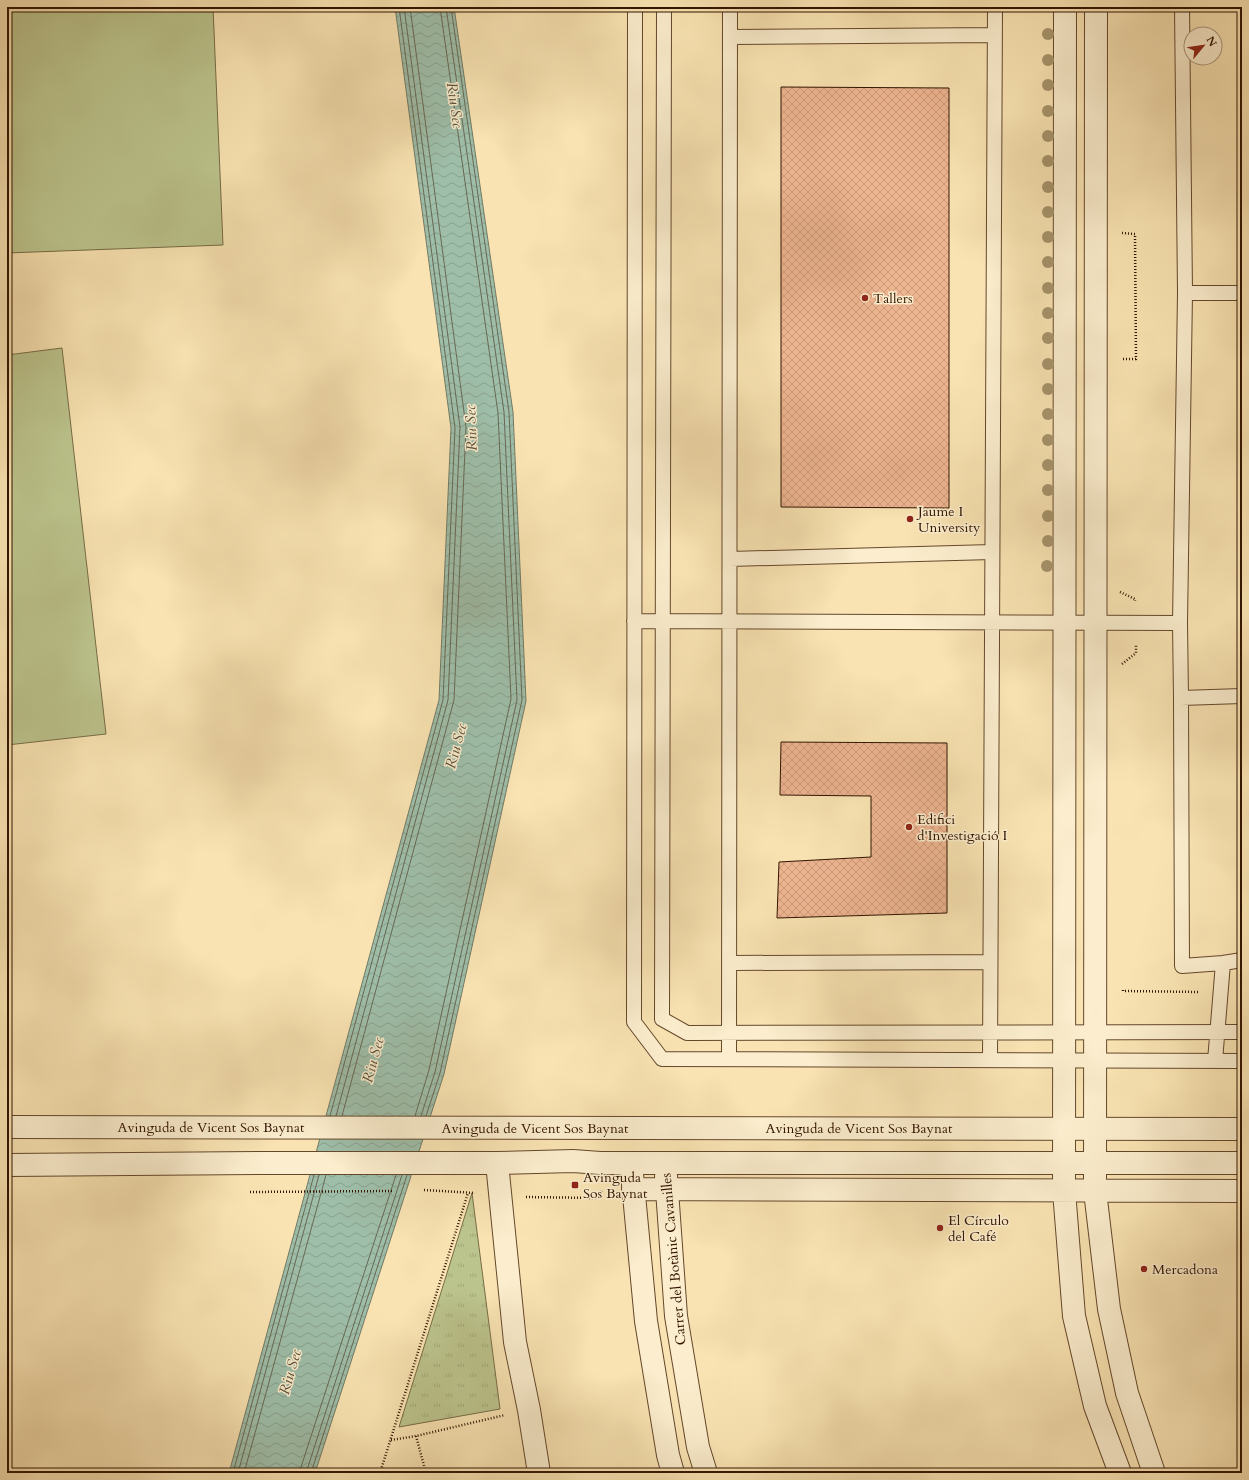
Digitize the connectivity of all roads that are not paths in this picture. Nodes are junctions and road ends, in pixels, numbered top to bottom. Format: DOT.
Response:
graph roads {
  1 [pos="635,7"];
  2 [pos="664,7"];
  3 [pos="730,7"];
  4 [pos="995,7"];
  5 [pos="1065,7"];
  6 [pos="1096,7"];
  7 [pos="1182,7"];
  8 [pos="995,35"];
  9 [pos="730,37"];
  10 [pos="1185,293"];
  11 [pos="1242,293"];
  12 [pos="992,552"];
  13 [pos="730,559"];
  14 [pos="634,621"];
  15 [pos="663,621"];
  16 [pos="730,621"];
  17 [pos="992,622"];
  18 [pos="1064,622"];
  19 [pos="1096,623"];
  20 [pos="1180,623"];
  21 [pos="1242,696"];
  22 [pos="1181,698"];
  23 [pos="1242,960"];
  24 [pos="990,962"];
  25 [pos="730,963"];
  26 [pos="1223,963"];
  27 [pos="1064,1032"];
  28 [pos="1218,1032"];
  29 [pos="1242,1032"];
  30 [pos="730,1033"];
  31 [pos="990,1033"];
  32 [pos="1095,1033"];
  33 [pos="729,1059"];
  34 [pos="990,1060"];
  35 [pos="1064,1061"];
  36 [pos="1095,1061"];
  37 [pos="1215,1061"];
  38 [pos="1242,1061"];
  39 [pos="7,1127"];
  40 [pos="1095,1128"];
  41 [pos="1064,1129"];
  42 [pos="1242,1129"];
  43 [pos="487,1163"];
  44 [pos="630,1163"];
  45 [pos="665,1163"];
  46 [pos="1064,1163"];
  47 [pos="1095,1163"];
  48 [pos="1242,1163"];
  49 [pos="7,1165"];
  50 [pos="633,1189"];
  51 [pos="667,1189"];
  52 [pos="1064,1191"];
  53 [pos="1095,1191"];
  54 [pos="1242,1191"];
  55 [pos="539,1473"];
  56 [pos="674,1473"];
  57 [pos="706,1473"];
  58 [pos="1120,1473"];
  59 [pos="1154,1473"];
  1 -- 14 [label="lane"];
  2 -- 15 [label="lane"];
  3 -- 9 [label="lane"];
  4 -- 8 [label="lane"];
  5 -- 18 [label="street"];
  6 -- 19 [label="street"];
  7 -- 10 [label="lane"];
  8 -- 9 [label="lane"];
  8 -- 12 [label="lane"];
  9 -- 13 [label="lane"];
  10 -- 11 [label="lane"];
  10 -- 20 [label="lane"];
  12 -- 13 [label="lane"];
  12 -- 17 [label="lane"];
  13 -- 16 [label="lane"];
  14 -- 15 [label="lane"];
  14 -- 33 [label="lane"];
  15 -- 16 [label="lane"];
  15 -- 30 [label="lane"];
  16 -- 17 [label="lane"];
  16 -- 25 [label="lane"];
  17 -- 18 [label="lane"];
  17 -- 24 [label="lane"];
  18 -- 19 [label="lane"];
  18 -- 27 [label="street"];
  19 -- 20 [label="lane"];
  19 -- 32 [label="street"];
  20 -- 22 [label="lane"];
  21 -- 22 [label="lane"];
  22 -- 26 [label="lane"];
  23 -- 26 [label="lane"];
  24 -- 25 [label="lane"];
  24 -- 31 [label="lane"];
  25 -- 30 [label="lane"];
  26 -- 28 [label="lane"];
  27 -- 31 [label="lane"];
  27 -- 32 [label="lane"];
  27 -- 35 [label="street"];
  28 -- 29 [label="lane"];
  28 -- 32 [label="lane"];
  28 -- 37 [label="lane"];
  30 -- 31 [label="lane"];
  30 -- 33 [label="lane"];
  31 -- 34 [label="lane"];
  32 -- 36 [label="street"];
  33 -- 34 [label="lane"];
  34 -- 35 [label="lane"];
  35 -- 36 [label="lane"];
  35 -- 41 [label="street"];
  36 -- 37 [label="lane"];
  36 -- 40 [label="street"];
  37 -- 38 [label="lane"];
  39 -- 41 [label="street, Avinguda de Vicent Sos Baynat"];
  40 -- 41 [label="street, Avinguda de Vicent Sos Baynat"];
  40 -- 42 [label="street, Avinguda de Vicent Sos Baynat"];
  40 -- 47 [label="street"];
  41 -- 46 [label="street"];
  43 -- 44 [label="street"];
  43 -- 49 [label="street"];
  43 -- 55 [label="street"];
  44 -- 45 [label="street"];
  44 -- 50 [label="street"];
  45 -- 46 [label="street"];
  45 -- 51 [label="street, Carrer del Botànic Cavanilles"];
  46 -- 47 [label="street"];
  46 -- 52 [label="street"];
  47 -- 48 [label="street"];
  47 -- 53 [label="street"];
  50 -- 51 [label="street"];
  50 -- 56 [label="street"];
  51 -- 52 [label="street"];
  51 -- 57 [label="street, Carrer del Botànic Cavanilles"];
  52 -- 53 [label="street"];
  52 -- 58 [label="street"];
  53 -- 54 [label="street"];
  53 -- 59 [label="street"];
}
